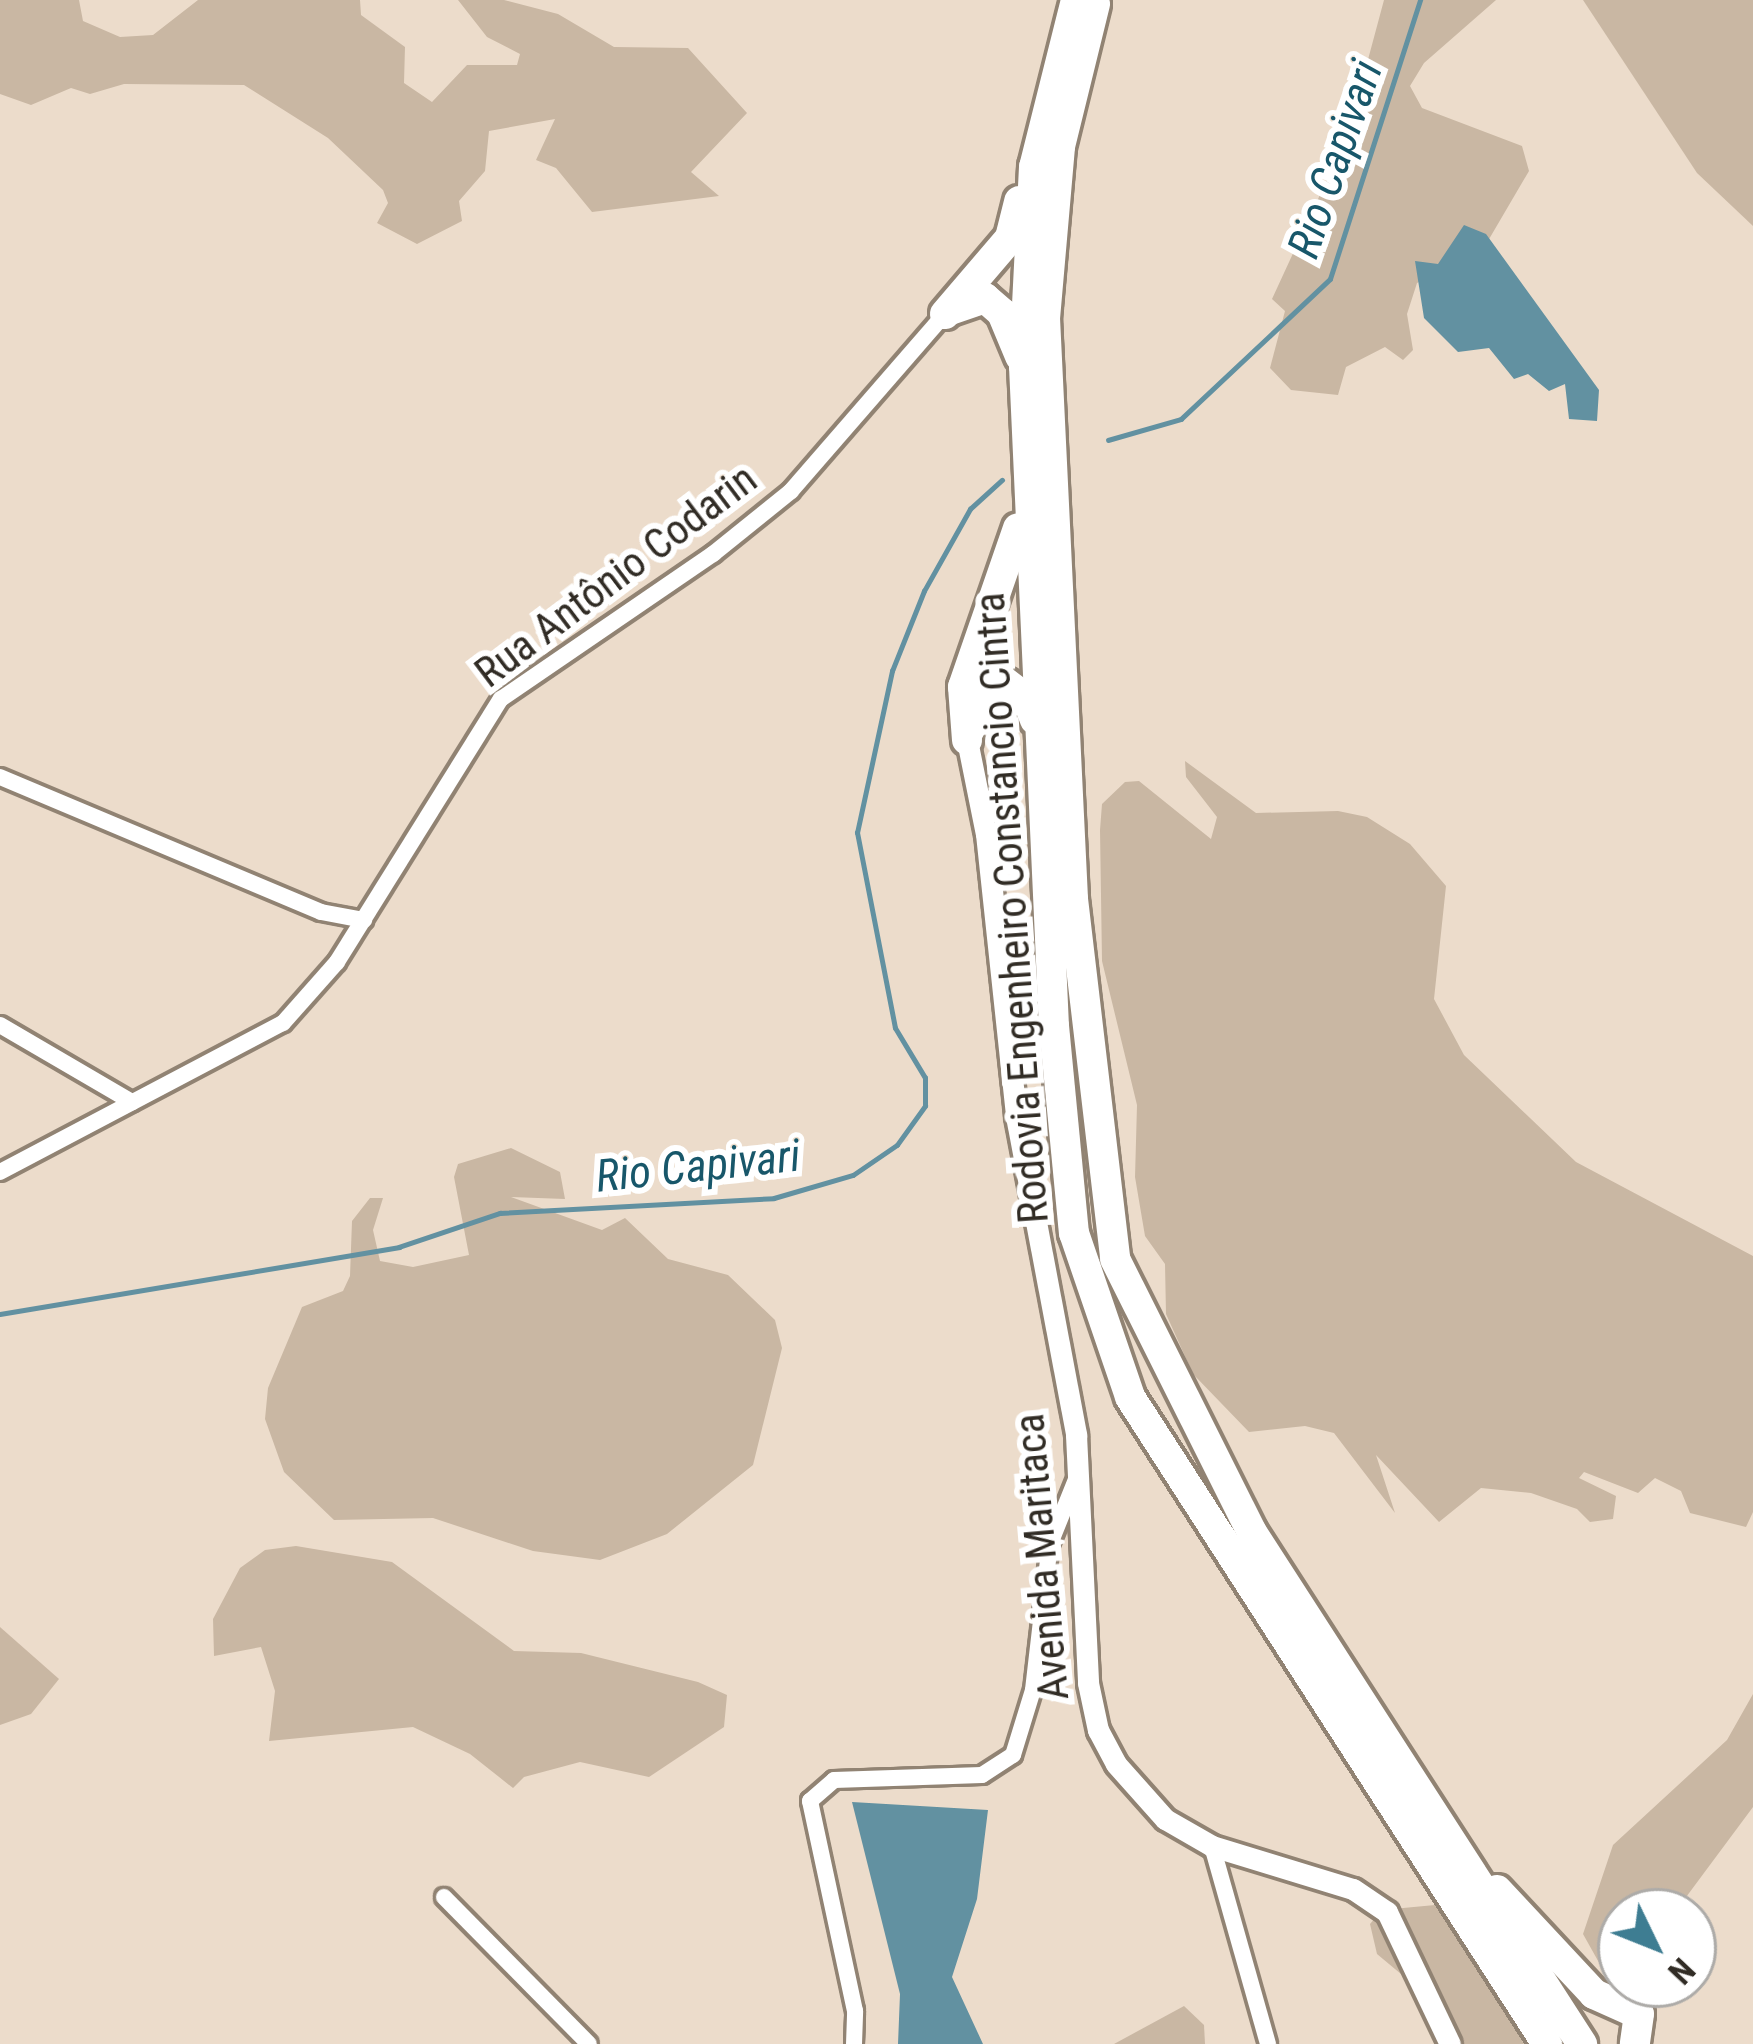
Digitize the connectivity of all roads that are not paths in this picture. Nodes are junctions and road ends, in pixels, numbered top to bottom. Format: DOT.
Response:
graph roads {
  1 [pos="1076,0"];
  2 [pos="1096,0"];
  3 [pos="1047,100"];
  4 [pos="944,314"];
  5 [pos="1024,366"];
  6 [pos="1027,471"];
  7 [pos="1038,727"];
  8 [pos="967,740"];
  9 [pos="0,777"];
  10 [pos="364,920"];
  11 [pos="0,1025"];
  12 [pos="132,1102"];
  13 [pos="0,1172"];
  14 [pos="1077,1476"];
  15 [pos="1212,1846"];
  16 [pos="1453,1850"];
  17 [pos="444,1897"];
  18 [pos="589,2044"];
  19 [pos="854,2044"];
  20 [pos="1268,2044"];
  21 [pos="1450,2044"];
  22 [pos="1547,2044"];
  23 [pos="1582,2044"];
  24 [pos="1635,2044"];
  1 -- 3 [label="highway, Rodovia Engenheiro Constancio Cintra"];
  2 -- 16 [label="highway, Rodovia Engenheiro Constancio Cintra"];
  3 -- 4 [label="highway"];
  3 -- 5 [label="highway, Rodovia Engenheiro Constancio Cintra"];
  4 -- 5 [label="highway"];
  4 -- 10 [label="street, Rua Antônio Codarin"];
  5 -- 6 [label="highway, Rodovia Engenheiro Constancio Cintra"];
  6 -- 7 [label="highway, Rodovia Engenheiro Constancio Cintra"];
  6 -- 8 [label="highway"];
  7 -- 8 [label="highway"];
  7 -- 22 [label="highway, Rodovia Engenheiro Constancio Cintra"];
  8 -- 14 [label="street, Avenida Maritaca"];
  9 -- 10 [label="street"];
  10 -- 12 [label="street, Rua Antônio Codarin"];
  11 -- 12 [label="street"];
  12 -- 13 [label="street, Rua Antônio Codarin"];
  14 -- 15 [label="street, Avenida Maritaca"];
  14 -- 19 [label="street"];
  15 -- 20 [label="street"];
  15 -- 21 [label="street, Avenida Maritaca"];
  16 -- 23 [label="highway, Rodovia Engenheiro Constancio Cintra"];
  16 -- 24 [label="highway"];
  17 -- 18 [label="street"];
}
